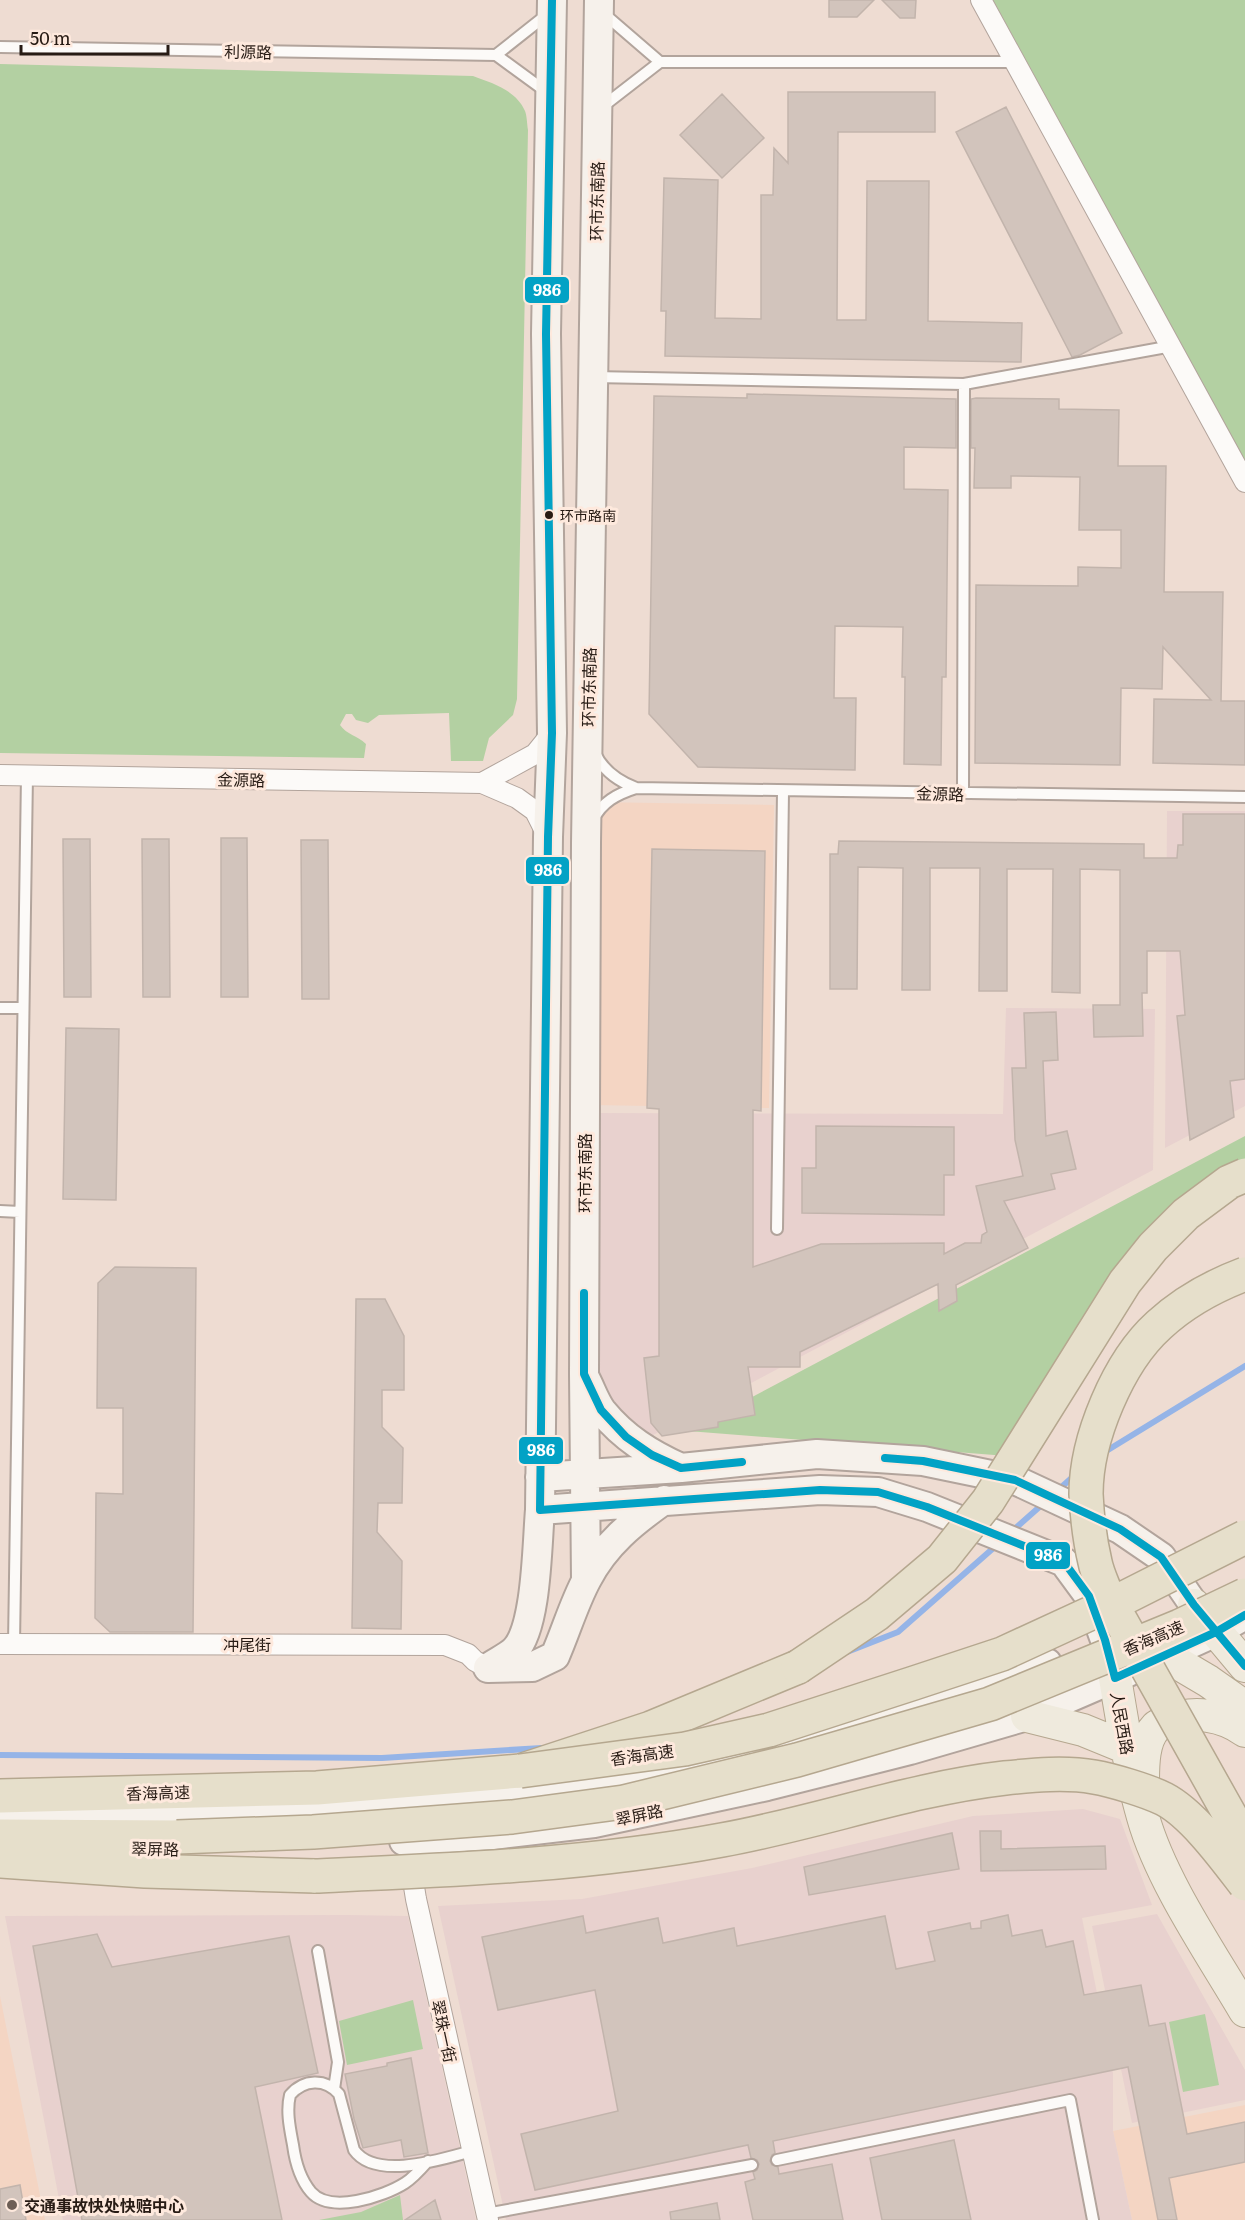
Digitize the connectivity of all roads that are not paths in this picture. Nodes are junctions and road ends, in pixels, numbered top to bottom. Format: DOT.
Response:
graph roads {
  1 [pos="981,0"];
  2 [pos="599,4"];
  3 [pos="552,5"];
  4 [pos="0,47"];
  5 [pos="496,55"];
  6 [pos="660,62"];
  7 [pos="1014,62"];
  8 [pos="550,94"];
  9 [pos="597,110"];
  10 [pos="1172,346"];
  11 [pos="593,377"];
  12 [pos="964,384"];
  13 [pos="1245,482"];
  14 [pos="588,732"];
  15 [pos="552,733"];
  16 [pos="0,775"];
  17 [pos="27,775"];
  18 [pos="482,783"];
  19 [pos="636,788"];
  20 [pos="783,792"];
  21 [pos="963,793"];
  22 [pos="1245,798"];
  23 [pos="548,837"];
  24 [pos="586,843"];
  25 [pos="0,1008"];
  26 [pos="23,1008"];
  27 [pos="1245,1175"];
  28 [pos="0,1211"];
  29 [pos="21,1212"];
  30 [pos="777,1229"];
  31 [pos="1245,1274"];
  32 [pos="584,1374"];
  33 [pos="681,1468"];
  34 [pos="585,1475"];
  35 [pos="540,1477"];
  36 [pos="664,1500"];
  37 [pos="585,1506"];
  38 [pos="540,1510"];
  39 [pos="1245,1537"];
  40 [pos="1245,1579"];
  41 [pos="586,1580"];
  42 [pos="1245,1594"];
  43 [pos="1194,1605"];
  44 [pos="1245,1615"];
  45 [pos="1216,1632"];
  46 [pos="1105,1640"];
  47 [pos="7,1644"];
  48 [pos="1164,1655"];
  49 [pos="1245,1666"];
  50 [pos="488,1668"];
  51 [pos="1115,1678"];
  52 [pos="1245,1707"];
  53 [pos="1027,1716"];
  54 [pos="1245,1731"];
  55 [pos="1127,1748"];
  56 [pos="520,1771"];
  57 [pos="0,1796"];
  58 [pos="0,1817"];
  59 [pos="1143,1819"];
  60 [pos="0,1836"];
  61 [pos="406,1841"];
  62 [pos="1245,1842"];
  63 [pos="0,1846"];
  64 [pos="0,1861"];
  65 [pos="1245,1884"];
  66 [pos="318,1952"];
  67 [pos="1245,2011"];
  68 [pos="334,2089"];
  69 [pos="472,2151"];
  70 [pos="777,2160"];
  71 [pos="428,2161"];
  72 [pos="752,2165"];
  73 [pos="487,2217"];
  74 [pos="1093,2220"];
  1 -- 7 [label="street"];
  2 -- 6 [label="lane"];
  2 -- 9 [label="main road, 环市东南路"];
  3 -- 5 [label="lane"];
  3 -- 8 [label="main road"];
  4 -- 5 [label="lane, 利源路"];
  5 -- 8 [label="lane"];
  6 -- 7 [label="lane"];
  6 -- 9 [label="lane"];
  7 -- 10 [label="street"];
  8 -- 15 [label="main road"];
  9 -- 11 [label="main road, 环市东南路"];
  10 -- 12 [label="lane"];
  10 -- 13 [label="street"];
  11 -- 12 [label="lane"];
  11 -- 14 [label="main road, 环市东南路"];
  12 -- 21 [label="lane"];
  14 -- 19 [label="lane"];
  14 -- 24 [label="main road, 环市东南路"];
  15 -- 18 [label="street"];
  15 -- 23 [label="main road"];
  16 -- 17 [label="street, 金源路"];
  17 -- 18 [label="street, 金源路"];
  17 -- 26 [label="lane"];
  18 -- 23 [label="street"];
  19 -- 20 [label="lane, 金源路"];
  19 -- 24 [label="lane"];
  20 -- 21 [label="lane, 金源路"];
  20 -- 30 [label="lane"];
  21 -- 22 [label="lane, 金源路"];
  23 -- 35 [label="main road"];
  24 -- 32 [label="main road, 环市东南路"];
  25 -- 26 [label="lane"];
  26 -- 29 [label="lane"];
  27 -- 56 [label="highway, bridge"];
  28 -- 29 [label="lane"];
  29 -- 47 [label="lane"];
  31 -- 62 [label="highway, bridge"];
  32 -- 33 [label="main road"];
  32 -- 34 [label="main road, 环市东南路"];
  33 -- 34 [label="main road"];
  33 -- 43 [label="main road"];
  34 -- 35 [label="main road"];
  34 -- 37 [label="main road, 环市东南路"];
  35 -- 38 [label="main road"];
  36 -- 37 [label="main road, 人民西路"];
  36 -- 41 [label="main road"];
  36 -- 46 [label="main road, 人民西路"];
  37 -- 38 [label="main road, 人民西路"];
  37 -- 41 [label="main road, 环市东南路"];
  38 -- 50 [label="main road"];
  39 -- 56 [label="highway, 香海高速, bridge"];
  40 -- 43 [label="main road"];
  41 -- 50 [label="main road"];
  42 -- 60 [label="highway, 香海高速, bridge"];
  43 -- 45 [label="main road"];
  43 -- 46 [label="main road, 翠屏路"];
  44 -- 45 [label="main road, 翠屏路"];
  45 -- 48 [label="main road, 翠屏路"];
  45 -- 49 [label="main road"];
  46 -- 48 [label="main road"];
  46 -- 51 [label="main road, 人民西路"];
  46 -- 58 [label="main road, 翠屏路"];
  47 -- 50 [label="street, 冲尾街"];
  48 -- 51 [label="main road, 翠屏路"];
  48 -- 52 [label="main road"];
  51 -- 53 [label="main road, 翠屏路"];
  51 -- 55 [label="main road, 人民西路"];
  53 -- 55 [label="main road"];
  53 -- 61 [label="main road, 翠屏路"];
  54 -- 59 [label="main road"];
  55 -- 59 [label="main road, 人民西路"];
  56 -- 57 [label="highway, 香海高速"];
  59 -- 67 [label="main road, 人民西路"];
  61 -- 63 [label="main road, 翠屏路"];
  61 -- 69 [label="street, 翠珠一街"];
  64 -- 65 [label="highway, bridge"];
  66 -- 68 [label="lane"];
  68 -- 71 [label="lane"];
  68 -- 71 [label="lane"];
  69 -- 71 [label="lane"];
  69 -- 73 [label="street, 翠珠一街"];
  70 -- 74 [label="lane"];
  72 -- 73 [label="lane"];
}
